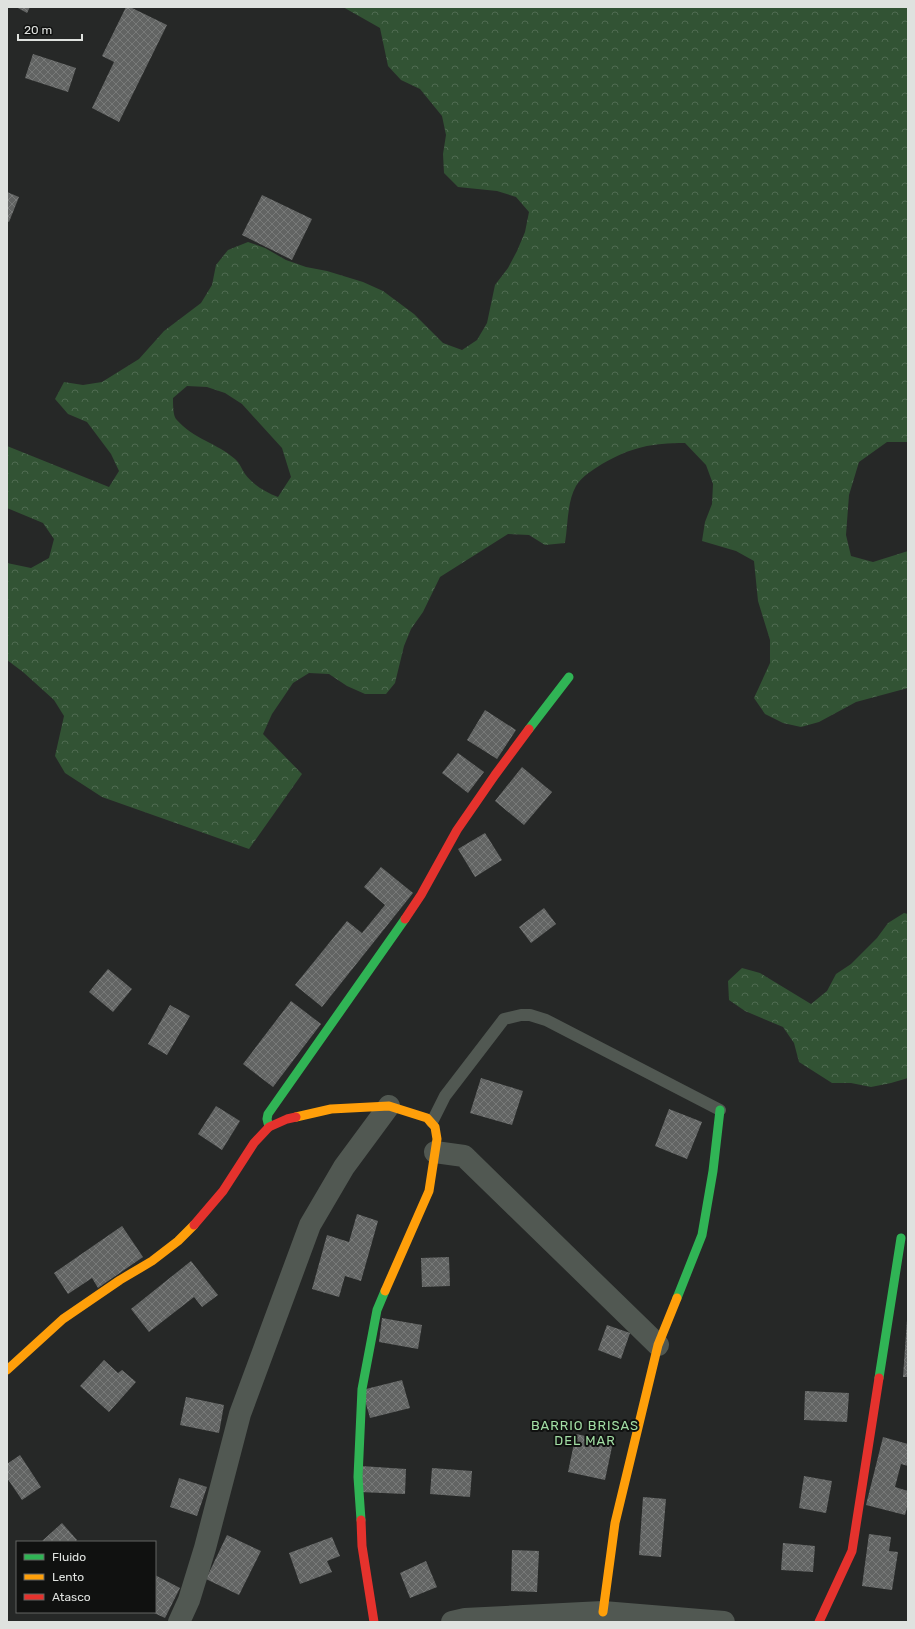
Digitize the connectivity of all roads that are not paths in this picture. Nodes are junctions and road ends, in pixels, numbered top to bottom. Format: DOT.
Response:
graph roads {
  1 [pos="569,677"];
  2 [pos="389,1106"];
  3 [pos="720,1110"];
  4 [pos="432,1122"];
  5 [pos="269,1126"];
  6 [pos="436,1152"];
  7 [pos="901,1238"];
  8 [pos="658,1345"];
  9 [pos="7,1370"];
  10 [pos="603,1612"];
  11 [pos="179,1622"];
  12 [pos="374,1622"];
  13 [pos="452,1622"];
  14 [pos="724,1622"];
  15 [pos="820,1622"];
  1 -- 5 [label="street"];
  2 -- 4 [label="street"];
  2 -- 5 [label="street"];
  2 -- 11 [label="street"];
  3 -- 4 [label="lane"];
  3 -- 8 [label="street"];
  4 -- 6 [label="street"];
  5 -- 9 [label="street"];
  6 -- 8 [label="street"];
  6 -- 12 [label="street"];
  7 -- 15 [label="street"];
  8 -- 10 [label="street"];
  10 -- 13 [label="street"];
  10 -- 14 [label="street"];
}
